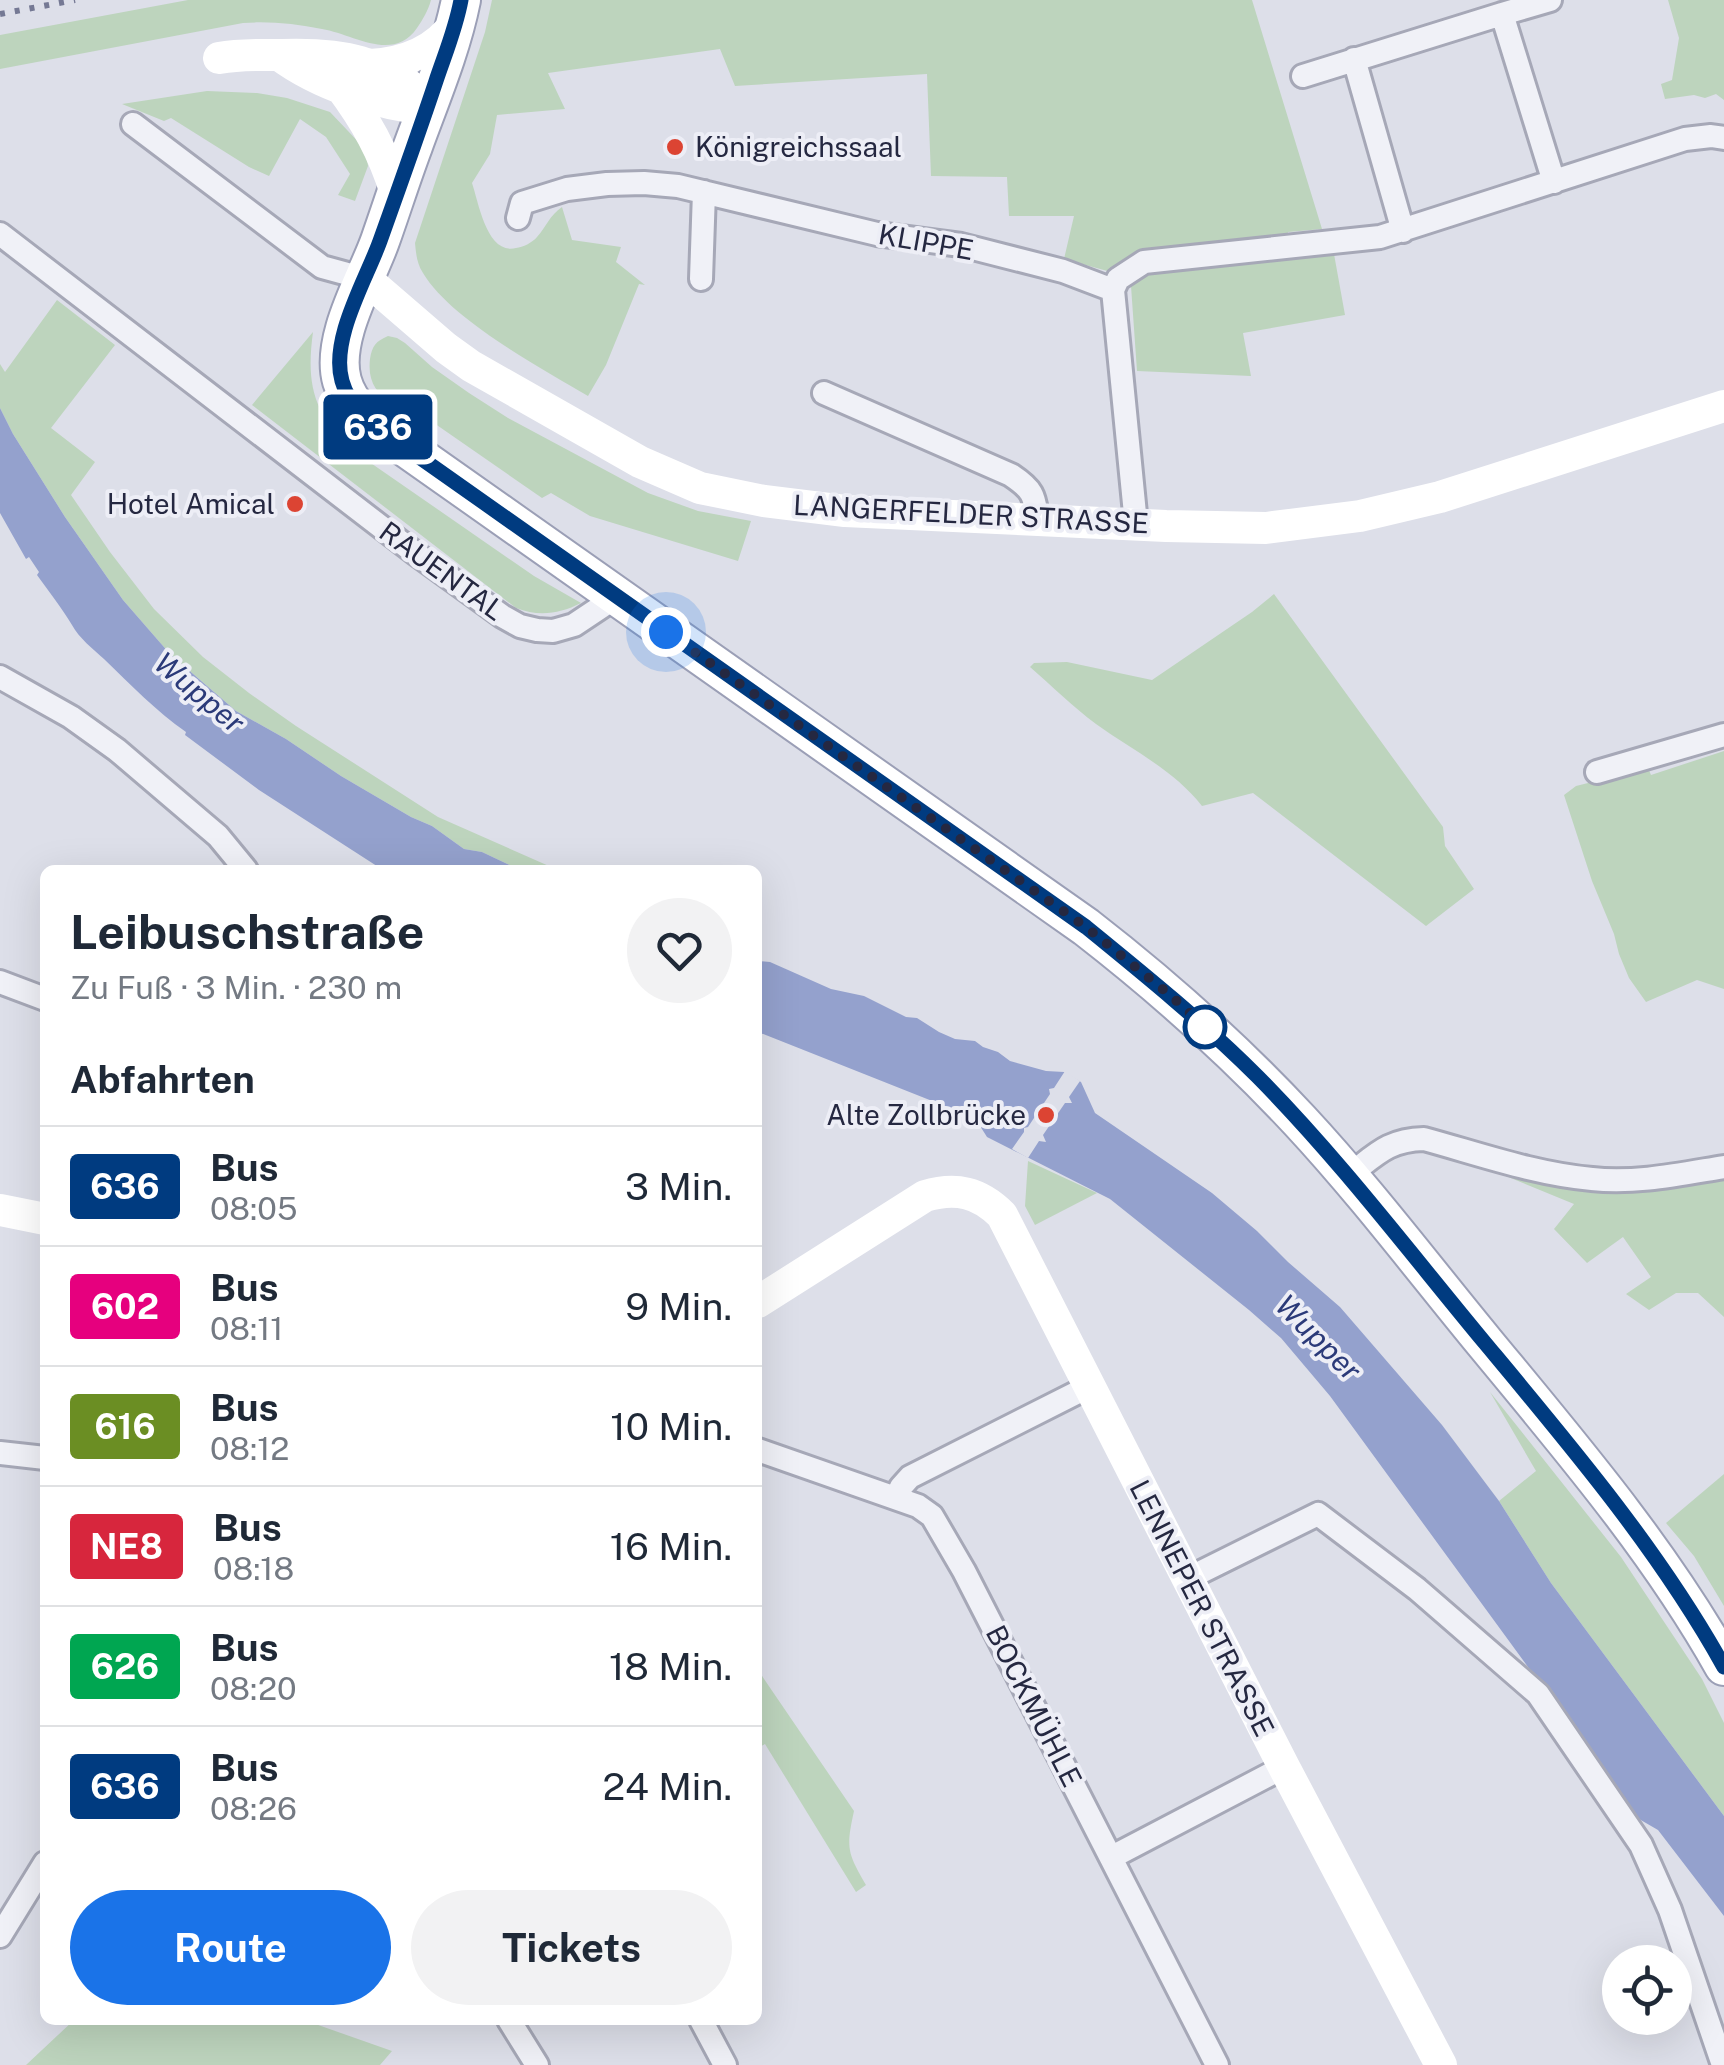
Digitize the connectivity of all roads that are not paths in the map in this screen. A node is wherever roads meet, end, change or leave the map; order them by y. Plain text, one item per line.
1 (1550, 0) edge
2 (459, 11) edge
3 (1502, 14) junction
4 (279, 55) junction
5 (219, 58) dead end
6 (1354, 59) junction
7 (370, 65) junction
8 (1303, 76) dead end
9 (340, 86) junction
10 (429, 104) junction
11 (133, 124) dead end
12 (1724, 138) edge
13 (1554, 182) junction
14 (704, 192) junction
15 (396, 193) junction
16 (518, 218) dead end
17 (1403, 230) junction
18 (0, 234) edge
19 (366, 279) junction
20 (701, 280) dead end
21 (1113, 290) junction
22 (824, 393) dead end
23 (1724, 406) edge
24 (1037, 520) junction
25 (1136, 524) junction
26 (616, 598) junction
27 (0, 677) edge
28 (1724, 735) edge
29 (1596, 772) dead end
30 (242, 865) edge
31 (0, 982) edge
32 (40, 997) edge
33 (1724, 1167) edge
34 (1348, 1176) junction
35 (0, 1210) edge
36 (40, 1218) edge
37 (762, 1299) edge
38 (1088, 1387) junction
39 (762, 1451) edge
40 (0, 1453) edge
41 (40, 1457) edge
42 (897, 1498) junction
43 (1188, 1578) junction
44 (1724, 1666) edge
45 (1284, 1766) junction
46 (1112, 1857) junction
47 (40, 1871) edge
48 (0, 1936) edge
49 (512, 2025) edge
50 (704, 2025) edge
51 (537, 2065) edge
52 (724, 2065) edge
53 (1217, 2065) edge
54 (1441, 2065) edge
55 (1723, 2065) edge

1 - 3 street
2 - 7 main road
2 - 10 main road
3 - 6 street
3 - 13 street
4 - 5 main road
4 - 7 main road
4 - 9 main road
6 - 8 street
6 - 17 street
7 - 10 main road
9 - 10 main road
9 - 15 main road
10 - 15 main road
11 - 19 street, LANGERFELDER STRASSE
12 - 13 street
13 - 17 street
14 - 16 street, KLIPPE
14 - 20 street
14 - 21 street, KLIPPE
15 - 19 main road
17 - 21 street
18 - 26 street, RAUENTAL
19 - 24 main road, LANGERFELDER STRASSE
19 - 26 main road
21 - 25 street
22 - 24 street
23 - 25 main road, LANGERFELDER STRASSE
24 - 25 main road, LANGERFELDER STRASSE
26 - 34 main road
27 - 30 street
28 - 29 street
31 - 32 street
33 - 34 street
34 - 44 main road
35 - 36 main road
37 - 38 main road, LENNEPER STRASSE
38 - 42 street
38 - 43 main road, LENNEPER STRASSE
39 - 42 street, BOCKMÜHLE
40 - 41 street
42 - 46 street, BOCKMÜHLE
43 - 45 main road, LENNEPER STRASSE
43 - 55 street
45 - 46 street
45 - 54 main road, LENNEPER STRASSE
46 - 53 street, BOCKMÜHLE
47 - 48 street
49 - 51 street
50 - 52 street

